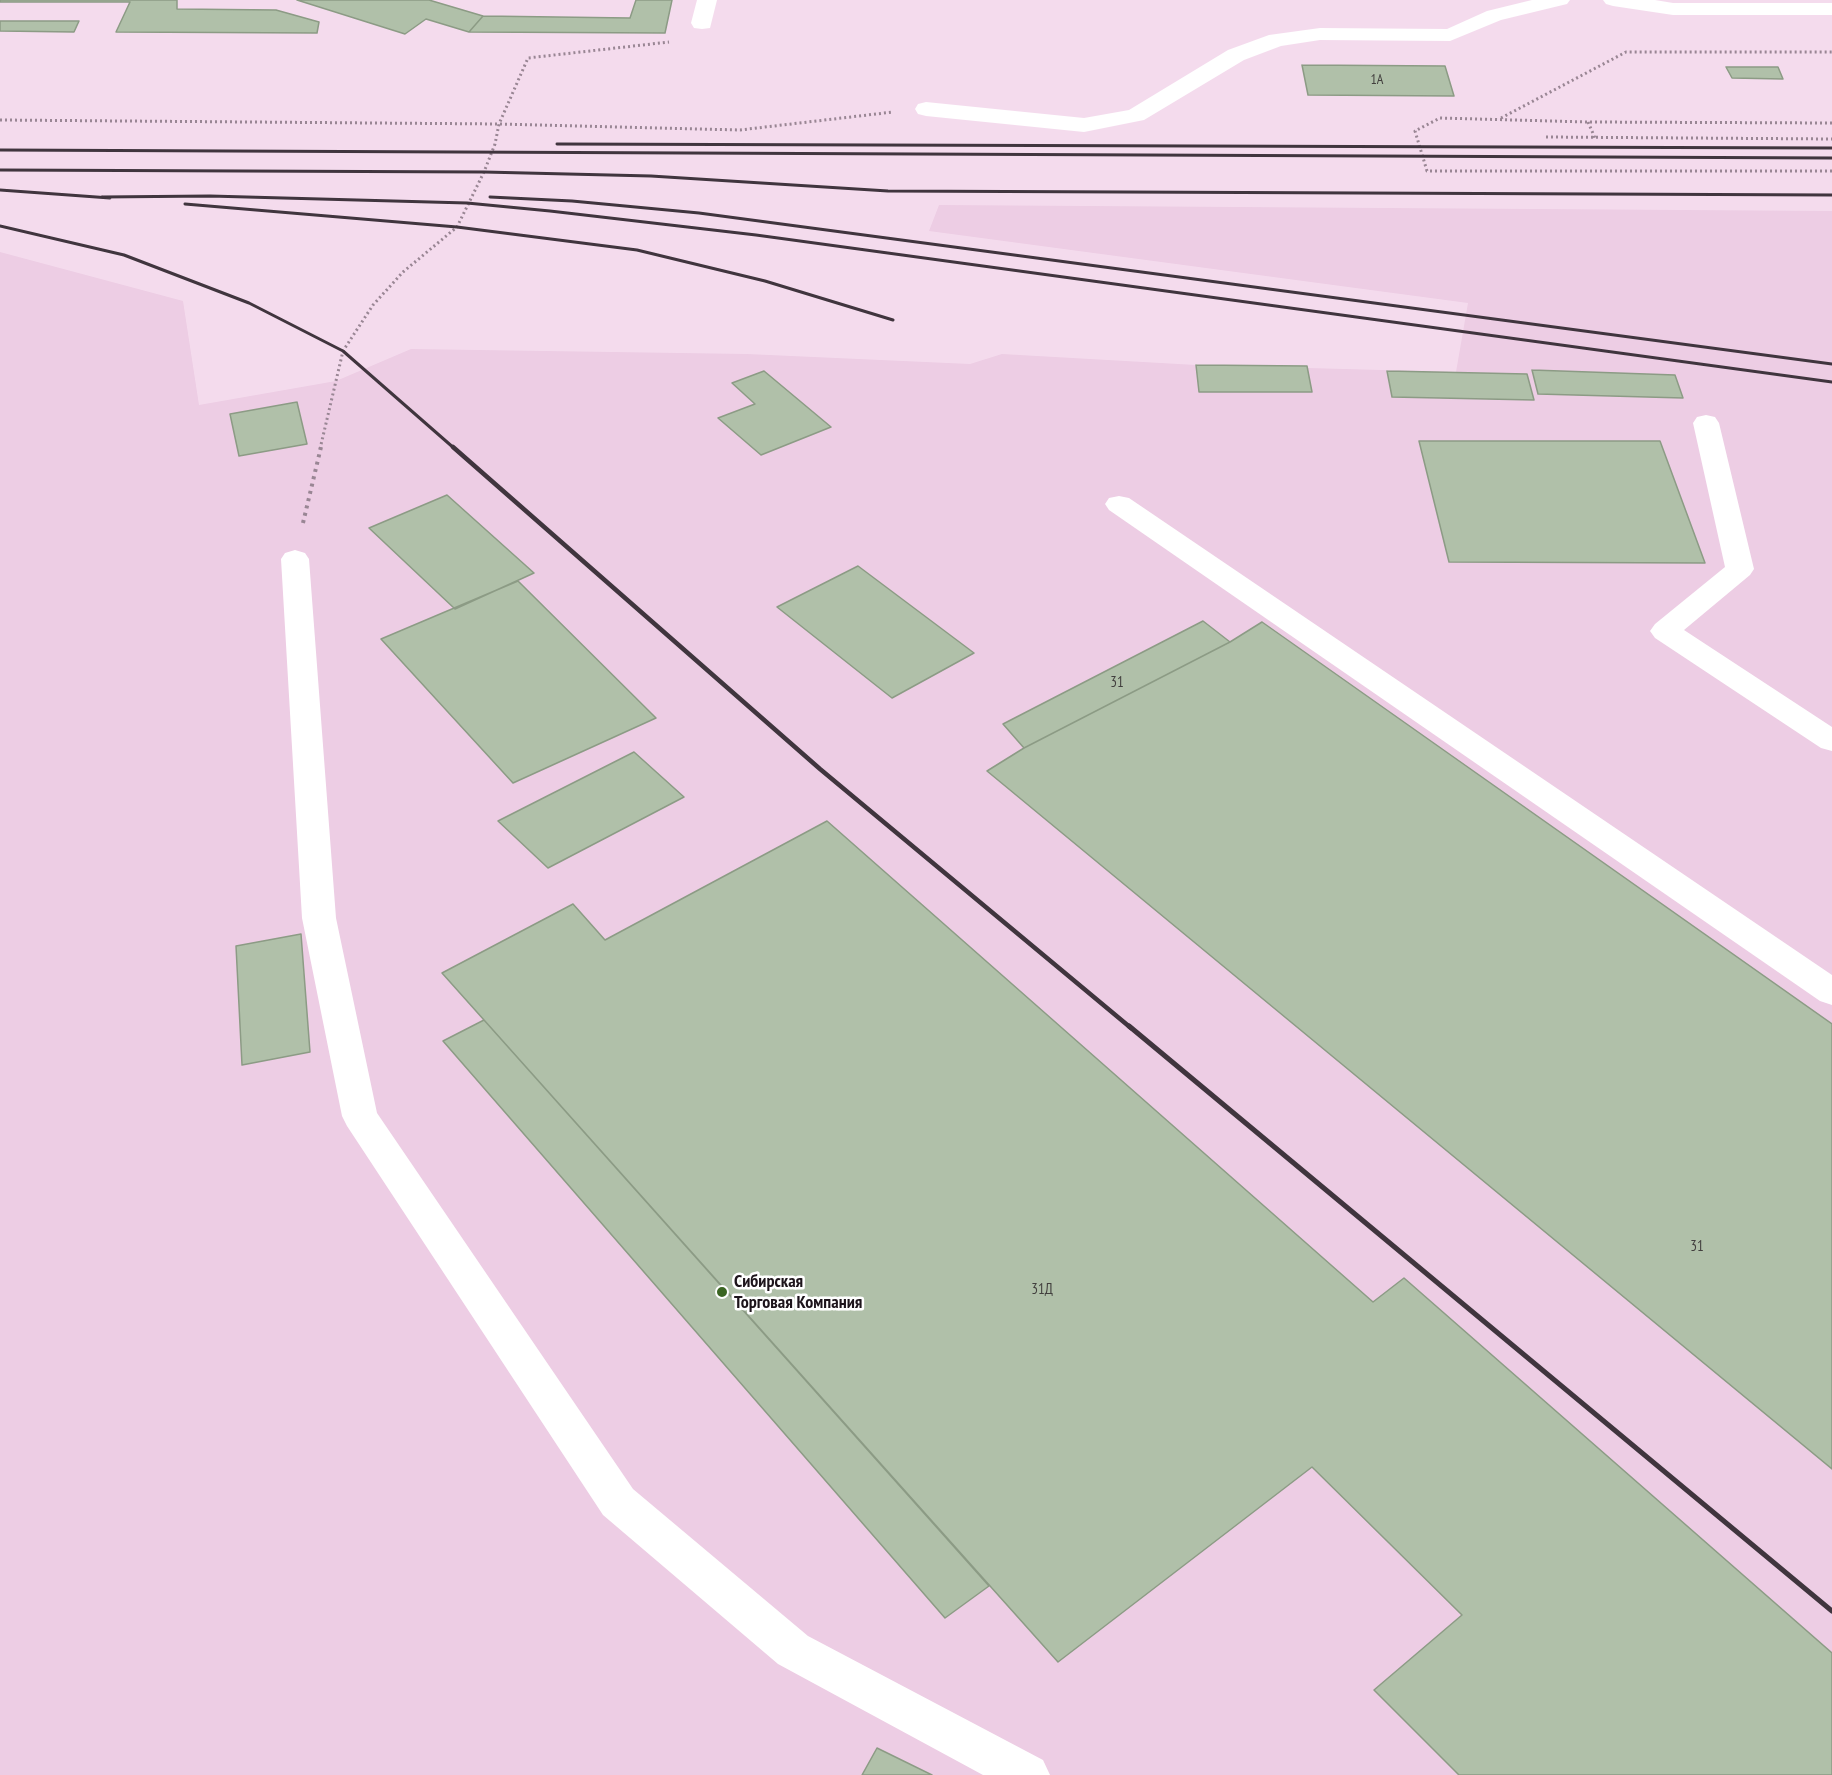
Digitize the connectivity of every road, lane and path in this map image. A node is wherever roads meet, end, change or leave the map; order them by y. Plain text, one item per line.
1 (707, 0) edge
2 (1560, 0) edge
3 (1613, 0) edge
4 (1832, 9) edge
5 (702, 23) joint
6 (1832, 52) edge
7 (926, 109) joint
8 (1498, 119) junction
9 (0, 120) edge
10 (1588, 122) junction
11 (1832, 123) edge
12 (499, 124) junction
13 (1546, 137) dead end
14 (1595, 138) junction
15 (1832, 139) edge
16 (1832, 171) edge
17 (1706, 423) dead end
18 (1119, 504) dead end
19 (295, 559) joint
20 (1832, 741) edge
21 (1832, 992) edge
22 (1027, 1775) edge

1 - 5 lane
2 - 7 lane
3 - 4 lane
5 - 12 path
6 - 8 path
7 - 12 path
8 - 10 path
8 - 16 path
9 - 12 path
10 - 11 path
10 - 14 path
12 - 19 path
13 - 14 path
14 - 15 path
17 - 20 lane
18 - 21 lane
19 - 22 lane

